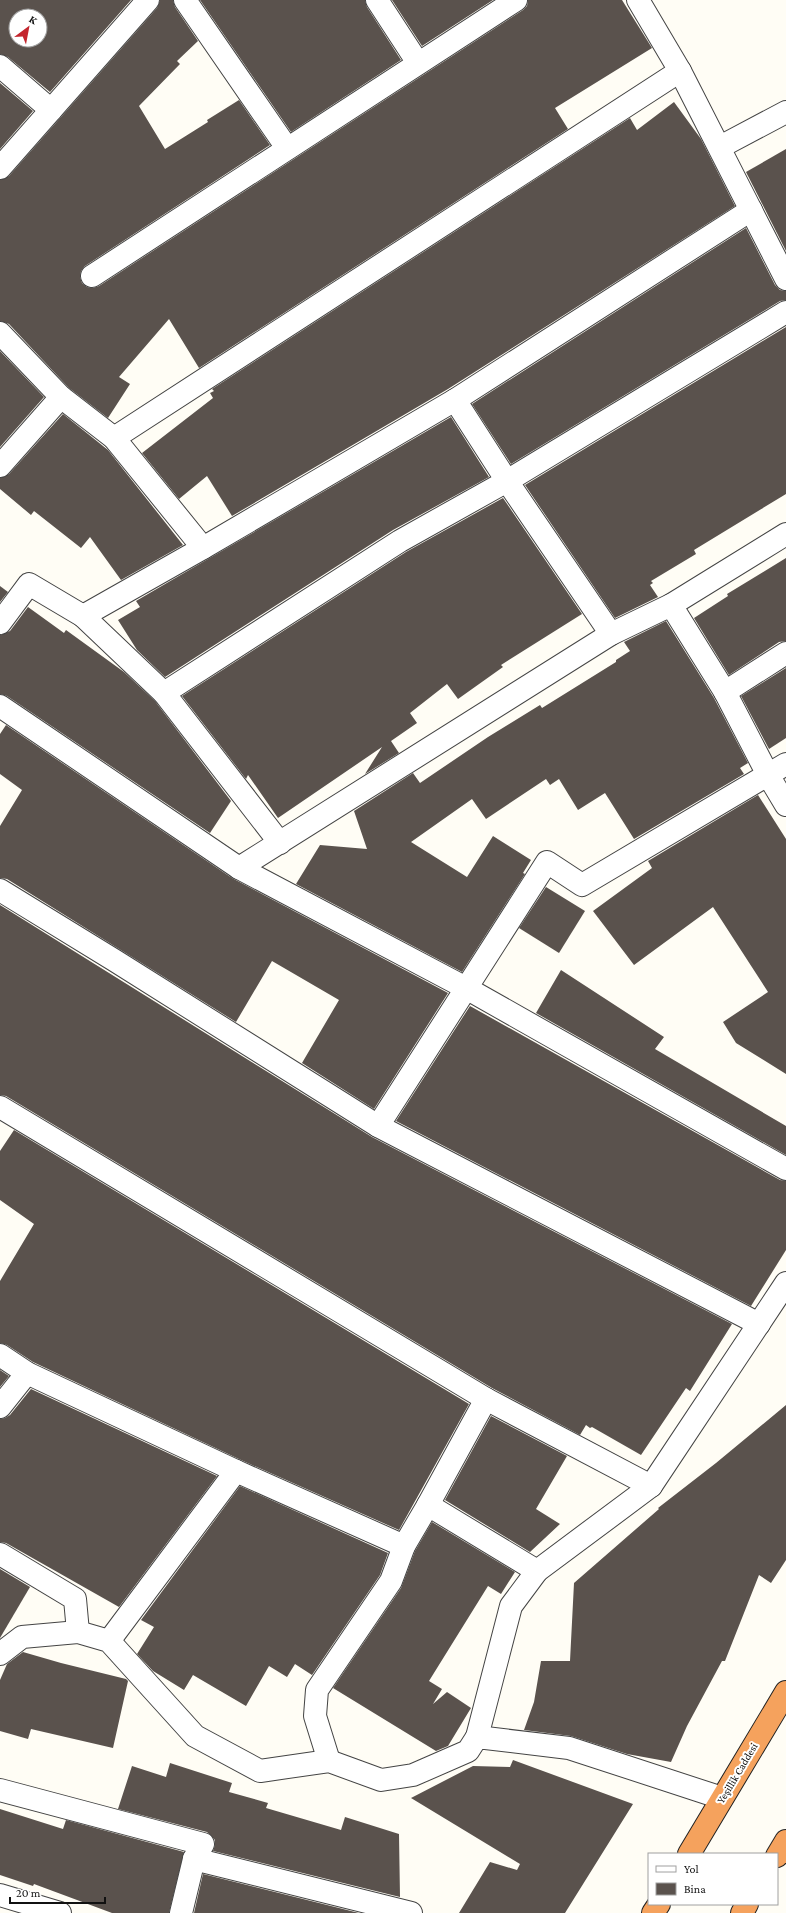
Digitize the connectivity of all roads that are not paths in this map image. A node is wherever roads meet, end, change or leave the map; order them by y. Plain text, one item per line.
1 (148, 0) edge
2 (185, 0) edge
3 (377, 0) edge
4 (516, 0) edge
5 (638, 0) edge
6 (418, 63) junction
7 (0, 66) edge
8 (680, 71) junction
9 (51, 110) junction
10 (786, 112) edge
11 (720, 147) junction
12 (287, 148) junction
13 (0, 168) edge
14 (751, 210) junction
15 (92, 276) dead end
16 (786, 279) edge
17 (786, 312) edge
18 (0, 333) edge
19 (61, 397) junction
20 (455, 400) junction
21 (114, 438) junction
22 (0, 466) edge
23 (507, 481) junction
24 (786, 534) edge
25 (203, 548) junction
26 (671, 605) junction
27 (83, 616) junction
28 (0, 623) edge
29 (611, 634) junction
30 (786, 653) edge
31 (724, 692) junction
32 (164, 693) junction
33 (0, 706) edge
34 (786, 764) edge
35 (768, 775) junction
36 (786, 805) edge
37 (280, 843) junction
38 (239, 868) junction
39 (0, 890) edge
40 (466, 988) junction
41 (0, 1107) edge
42 (378, 1126) junction
43 (786, 1169) edge
44 (786, 1283) edge
45 (759, 1324) junction
46 (0, 1355) edge
47 (27, 1373) junction
48 (486, 1399) junction
49 (0, 1407) edge
50 (236, 1471) junction
51 (651, 1486) junction
52 (428, 1505) junction
53 (404, 1546) junction
54 (0, 1554) edge
55 (537, 1571) junction
56 (78, 1632) junction
57 (109, 1641) junction
58 (0, 1654) edge
59 (786, 1692) edge
60 (477, 1737) junction
61 (329, 1761) junction
62 (0, 1790) edge
63 (722, 1798) junction
64 (786, 1841) edge
65 (690, 1853) edge
66 (778, 1854) edge
67 (194, 1859) junction
68 (0, 1895) edge
69 (60, 1913) edge
70 (181, 1913) edge
71 (411, 1913) edge

1 - 9 street
2 - 12 street
3 - 6 street
4 - 6 street
5 - 8 street
6 - 12 street
7 - 9 street
8 - 11 street
8 - 21 street
9 - 13 street
10 - 11 street
11 - 14 street
12 - 15 street
14 - 16 street
14 - 20 street
17 - 23 street
18 - 19 street
19 - 21 street
19 - 22 street
20 - 23 street
20 - 25 street
21 - 25 street
23 - 29 street
23 - 32 street
24 - 26 street
25 - 27 street
26 - 29 street
26 - 31 street
27 - 28 street
27 - 32 street
29 - 37 street
30 - 31 street
31 - 35 street
32 - 37 street
33 - 38 street
34 - 35 street
35 - 36 street
35 - 40 street
37 - 38 street
38 - 40 street
39 - 42 street
40 - 42 street
40 - 43 street
41 - 48 street
42 - 45 street
44 - 45 street
45 - 51 street
46 - 47 street
47 - 49 street
47 - 50 street
48 - 51 street
48 - 52 street
50 - 53 street
50 - 57 street
51 - 55 street
52 - 53 street
52 - 55 street
53 - 61 street
54 - 56 street
55 - 60 street
56 - 57 street
56 - 58 street
57 - 61 street
59 - 63 highway, Yeşillik Caddesi
60 - 61 street
60 - 63 street
62 - 67 street
63 - 65 highway, Yeşillik Caddesi
64 - 66 highway
67 - 70 street
67 - 71 street
68 - 69 street

